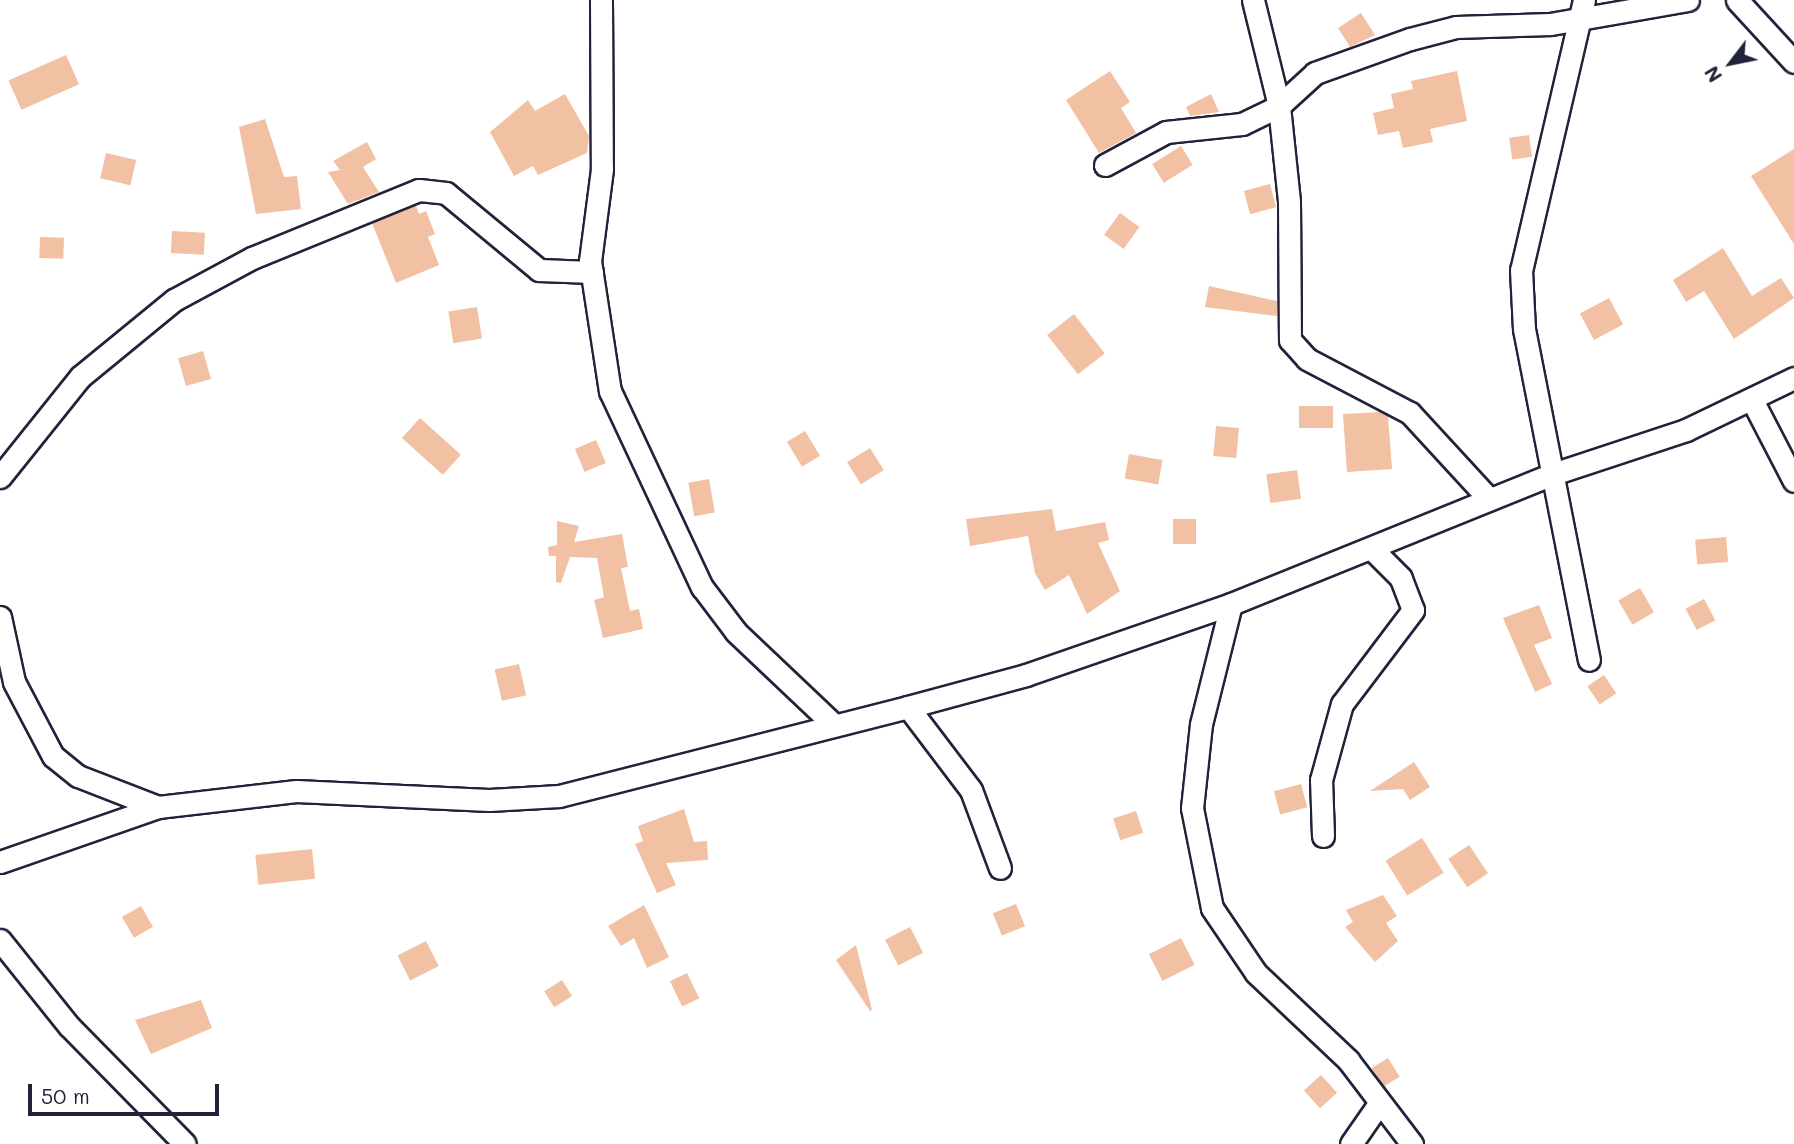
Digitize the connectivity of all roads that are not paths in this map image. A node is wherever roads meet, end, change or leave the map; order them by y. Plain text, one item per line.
1 (601, 0) edge
2 (1253, 0) edge
3 (1688, 0) edge
4 (1737, 0) edge
5 (1584, 10) edge
6 (1794, 62) edge
7 (1279, 106) junction
8 (1105, 165) dead end
9 (592, 272) junction
10 (1794, 378) edge
11 (1752, 400) junction
12 (1553, 474) junction
13 (0, 477) edge
14 (1794, 481) edge
15 (1489, 499) junction
16 (1372, 549) junction
17 (1231, 604) junction
18 (0, 617) edge
19 (1589, 660) dead end
20 (908, 707) junction
21 (833, 724) junction
22 (158, 807) junction
23 (1323, 836) dead end
24 (0, 862) edge
25 (1000, 868) dead end
26 (0, 940) edge
27 (1378, 1105) junction
28 (185, 1144) edge
29 (1351, 1144) edge
30 (1412, 1144) edge

1 - 9 street
2 - 7 street
3 - 5 street
4 - 6 street
5 - 7 street
5 - 12 street
7 - 8 street
7 - 15 street
9 - 13 street
9 - 21 street
10 - 11 street
11 - 12 street
11 - 14 street
12 - 15 street
12 - 19 street
15 - 16 street
16 - 17 street
16 - 23 street
17 - 20 street
17 - 27 street
18 - 22 street
20 - 21 street
20 - 25 street
21 - 22 street
22 - 24 street
26 - 28 street
27 - 29 street
27 - 30 street

